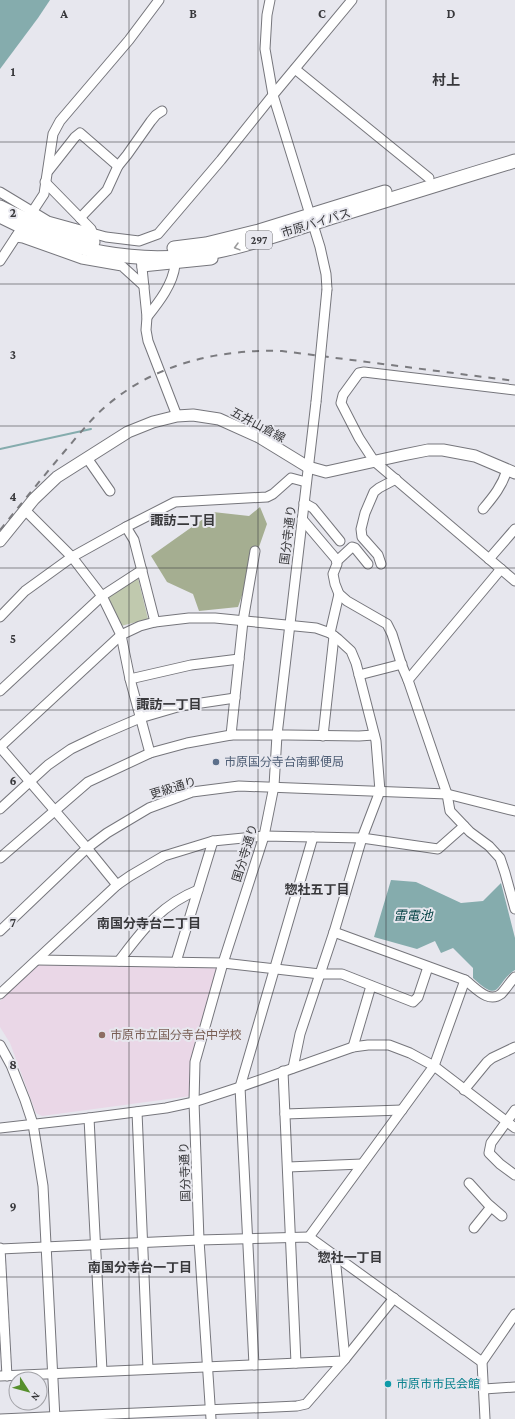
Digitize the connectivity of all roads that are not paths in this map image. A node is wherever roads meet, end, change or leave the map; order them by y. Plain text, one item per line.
1 (159, 0) edge
2 (270, 0) edge
3 (352, 0) edge
4 (295, 69) junction
5 (273, 95) junction
6 (162, 111) dead end
7 (515, 152) edge
8 (515, 161) edge
9 (118, 166) junction
10 (46, 178) junction
11 (429, 178) junction
12 (0, 192) edge
13 (0, 207) edge
14 (0, 216) edge
15 (80, 218) junction
16 (312, 219) junction
17 (24, 224) junction
18 (93, 234) junction
19 (213, 252) junction
20 (0, 261) edge
21 (142, 262) junction
22 (175, 265) junction
23 (144, 286) junction
24 (147, 317) junction
25 (515, 390) edge
26 (177, 416) junction
27 (86, 458) junction
28 (374, 461) junction
29 (308, 467) junction
30 (511, 471) edge
31 (396, 479) junction
32 (306, 482) junction
33 (110, 491) dead end
34 (304, 503) junction
35 (484, 509) dead end
36 (26, 510) junction
37 (302, 519) junction
38 (126, 527) junction
39 (515, 529) edge
40 (340, 541) dead end
41 (0, 542) edge
42 (255, 551) dead end
43 (72, 557) junction
44 (489, 559) junction
45 (337, 561) junction
46 (368, 564) dead end
47 (381, 564) dead end
48 (501, 569) junction
49 (142, 570) junction
50 (515, 581) edge
51 (339, 594) junction
52 (102, 596) junction
53 (0, 617) edge
54 (243, 621) junction
55 (155, 622) junction
56 (290, 625) junction
57 (121, 635) junction
58 (332, 635) junction
59 (239, 659) junction
60 (402, 664) junction
61 (359, 675) junction
62 (130, 679) junction
63 (408, 680) junction
64 (0, 691) edge
65 (235, 698) junction
66 (140, 718) junction
67 (231, 735) junction
68 (277, 735) junction
69 (374, 735) junction
70 (323, 736) junction
71 (0, 747) edge
72 (150, 753) junction
73 (30, 781) junction
74 (274, 786) junction
75 (380, 791) junction
76 (447, 794) junction
77 (0, 809) edge
78 (55, 810) junction
79 (515, 811) edge
80 (464, 826) junction
81 (264, 836) junction
82 (313, 837) junction
83 (362, 838) junction
84 (213, 841) junction
85 (87, 848) junction
86 (0, 858) edge
87 (117, 885) junction
88 (198, 890) junction
89 (515, 909) edge
90 (0, 931) edge
91 (334, 932) junction
92 (37, 960) junction
93 (119, 962) junction
94 (176, 962) junction
95 (223, 963) junction
96 (428, 967) junction
97 (275, 969) junction
98 (320, 974) junction
99 (515, 977) edge
100 (465, 980) junction
101 (371, 986) junction
102 (0, 994) edge
103 (0, 1045) edge
104 (353, 1047) junction
105 (515, 1047) edge
106 (434, 1066) junction
107 (293, 1068) junction
108 (283, 1071) junction
109 (240, 1087) junction
110 (464, 1090) junction
111 (194, 1102) junction
112 (402, 1110) junction
113 (515, 1110) edge
114 (138, 1112) junction
115 (285, 1114) junction
116 (89, 1118) junction
117 (506, 1122) junction
118 (33, 1124) junction
119 (0, 1128) edge
120 (515, 1128) edge
121 (362, 1164) junction
122 (288, 1167) junction
123 (515, 1175) edge
124 (469, 1183) dead end
125 (491, 1207) junction
126 (502, 1216) dead end
127 (474, 1228) dead end
128 (309, 1237) junction
129 (248, 1238) junction
130 (291, 1238) junction
131 (199, 1240) junction
132 (143, 1242) junction
133 (96, 1244) junction
134 (46, 1247) junction
135 (0, 1249) edge
136 (335, 1256) junction
137 (1, 1295) edge
138 (394, 1298) junction
139 (515, 1314) edge
140 (2, 1339) edge
141 (344, 1360) junction
142 (482, 1362) junction
143 (296, 1363) junction
144 (254, 1365) junction
145 (207, 1367) junction
146 (148, 1368) junction
147 (102, 1371) junction
148 (52, 1375) junction
149 (3, 1376) edge
150 (515, 1387) edge
151 (484, 1389) junction
152 (211, 1415) edge
153 (54, 1418) edge
154 (0, 1419) edge
155 (486, 1419) edge

1 - 10 street
2 - 5 street, 国分寺通り
3 - 4 street
4 - 5 street
4 - 11 street
5 - 16 street, 国分寺通り
5 - 18 street
6 - 9 street
7 - 11 highway, 市原バイパス / 297
8 - 16 highway, 市原バイパス / 297
9 - 10 street
9 - 15 street
10 - 15 street
10 - 17 street
11 - 16 highway, 市原バイパス / 297
12 - 17 street
13 - 17 highway, 市原バイパス / 297
14 - 17 highway, 市原バイパス / 297
15 - 18 street
16 - 17 highway, 市原バイパス / 297
16 -> 19 highway, 市原バイパス / 297
16 - 29 street, 国分寺通り, bridge
17 - 18 street
17 - 20 street
17 - 21 highway, 市原バイパス / 297
17 - 23 street
19 - 21 highway, 市原バイパス / 297
19 - 22 street
21 - 22 street
21 - 23 street
22 - 24 street
23 - 24 street
24 - 26 street
25 - 28 street
26 - 27 main road, 五井山倉線
26 - 29 main road, 五井山倉線
27 - 33 street
27 - 36 main road, 五井山倉線
28 - 29 main road, 五井山倉線
28 - 30 main road, 五井山倉線
28 - 31 street
29 - 32 street, 国分寺通り
30 - 35 street
31 - 44 street
31 - 47 street
32 - 34 street, 国分寺通り
32 - 38 street
34 - 37 street, 国分寺通り
34 - 40 street
36 - 41 main road, 五井山倉線
36 - 43 street
37 - 45 street
37 - 56 street, 国分寺通り
38 - 43 street
38 - 49 street
39 - 44 street
42 - 54 street
43 - 52 street
43 - 53 street
44 - 48 street
45 - 46 street
45 - 51 street
48 - 50 street
48 - 63 street
49 - 52 street
49 - 55 street
51 - 58 street
51 - 60 street
52 - 57 street
52 - 64 street
54 - 55 street
54 - 56 street
54 - 59 street
55 - 57 street
56 - 58 street
56 - 68 street, 国分寺通り
57 - 62 street
57 - 71 street
58 - 61 street
58 - 70 street
59 - 62 street
59 - 65 street
60 - 61 street
60 - 63 street
61 - 69 street
62 - 66 street
63 - 76 street
65 - 66 street
65 - 67 street
66 - 72 street
66 - 73 street
67 - 68 street
67 - 72 street
68 - 70 street
68 - 74 street, 国分寺通り
69 - 70 street
69 - 75 street
71 - 73 street
72 - 78 street
73 - 77 street
73 - 78 street
74 - 75 street, 更級通り
74 - 81 street, 国分寺通り
74 - 85 street, 更級通り
75 - 76 street, 更級通り
75 - 83 street
76 - 79 street, 更級通り
76 - 80 street
78 - 85 street
78 - 86 street
80 - 83 street
80 - 89 street
81 - 82 street
81 - 84 street
81 - 95 street, 国分寺通り
82 - 83 street
82 - 97 street
83 - 91 street
84 - 87 street
84 - 88 street
85 - 87 street
85 - 90 street, 更級通り
87 - 92 street
88 - 93 street
88 - 94 street
91 - 96 street
91 - 98 street
92 - 93 street
92 - 102 street
93 - 94 street
94 - 95 street
95 - 97 street
95 - 111 street, 国分寺通り
96 - 100 street
96 - 101 street
97 - 98 street
97 - 109 street
98 - 101 street
98 - 107 street
99 - 100 street
100 - 106 street
101 - 104 street
103 - 118 street
104 - 106 street
104 - 107 street
105 - 110 street
106 - 110 street
106 - 112 street
107 - 108 street
108 - 109 street
108 - 115 street
109 - 111 street
109 - 129 street
110 - 117 street
111 - 114 street
111 - 131 street, 国分寺通り
112 - 115 street
112 - 121 street
113 - 117 street
114 - 116 street
114 - 132 street
115 - 122 street
116 - 118 street
116 - 133 street
117 - 120 street
117 - 123 street
118 - 119 street
118 - 134 street
121 - 122 street
121 - 128 street
122 - 130 street
124 - 125 street
125 - 126 street
125 - 127 street
128 - 130 street
128 - 136 street
129 - 130 street
129 - 131 street
129 - 144 street
130 - 143 street
131 - 132 street
131 - 145 street, 国分寺通り
132 - 133 street
132 - 146 street
133 - 134 street
133 - 147 street
134 - 135 street
134 - 148 street
135 - 137 street
136 - 138 street
136 - 141 street
137 - 140 street
138 - 141 street
138 - 142 street
139 - 142 street
140 - 149 street
141 - 143 street
141 - 152 street
142 - 151 street
143 - 144 street
144 - 145 street
145 - 146 street
145 - 152 street, 国分寺通り
146 - 147 street
147 - 148 street
148 - 149 street
148 - 153 street
150 - 151 street
151 - 155 street
152 - 153 street
153 - 154 street

